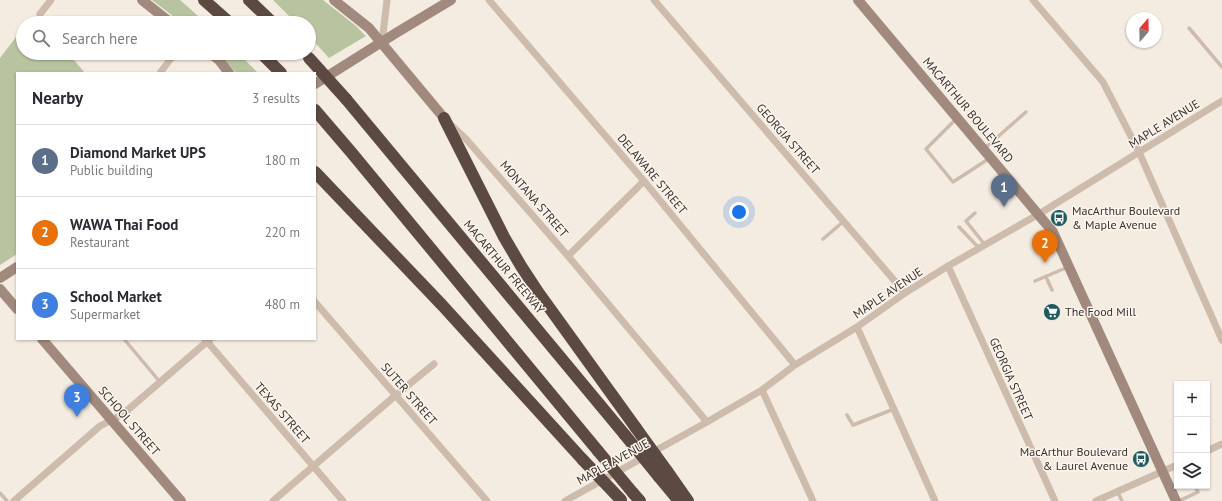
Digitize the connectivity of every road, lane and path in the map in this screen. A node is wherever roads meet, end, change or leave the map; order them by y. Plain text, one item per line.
1 (51, 0) edge
2 (142, 0) edge
3 (204, 0) edge
4 (249, 0) edge
5 (334, 0) edge
6 (387, 0) edge
7 (451, 0) edge
8 (489, 0) edge
9 (654, 0) edge
10 (858, 0) edge
11 (1033, 0) edge
12 (40, 14) dead end
13 (163, 16) edge
14 (222, 16) edge
15 (266, 16) edge
16 (1189, 28) dead end
17 (382, 42) junction
18 (170, 60) edge
19 (219, 60) edge
20 (268, 60) edge
21 (310, 60) edge
22 (1222, 67) edge
23 (161, 72) edge
24 (228, 72) edge
25 (279, 72) edge
26 (316, 83) edge
27 (1222, 101) edge
28 (1026, 112) dead end
29 (318, 113) edge
30 (444, 118) junction
31 (958, 118) junction
32 (1139, 152) junction
33 (988, 153) junction
34 (316, 173) edge
35 (644, 181) junction
36 (975, 213) dead end
37 (1039, 214) junction
38 (844, 221) junction
39 (959, 227) dead end
40 (823, 239) dead end
41 (982, 247) junction
42 (568, 256) junction
43 (948, 266) junction
44 (1069, 267) junction
45 (16, 268) edge
46 (1046, 277) junction
47 (0, 278) edge
48 (1035, 281) dead end
49 (0, 289) edge
50 (1052, 290) dead end
51 (905, 293) junction
52 (316, 303) edge
53 (16, 308) edge
54 (857, 327) junction
55 (43, 340) edge
56 (125, 340) edge
57 (207, 340) edge
58 (1222, 340) edge
59 (434, 364) dead end
60 (795, 366) junction
61 (160, 382) junction
62 (762, 390) junction
63 (396, 395) junction
64 (894, 409) junction
65 (847, 415) dead end
66 (111, 420) junction
67 (707, 422) junction
68 (1222, 444) edge
69 (1210, 450) edge
70 (313, 466) junction
71 (1174, 466) edge
72 (1162, 472) junction
73 (663, 474) junction
74 (1196, 489) edge
75 (1118, 491) junction
76 (0, 493) edge
77 (637, 497) edge
78 (574, 498) edge
79 (7, 501) edge
80 (14, 501) edge
81 (181, 501) edge
82 (273, 501) edge
83 (343, 501) edge
84 (487, 501) edge
85 (565, 501) edge
86 (622, 501) edge
87 (679, 501) edge
88 (688, 501) edge
89 (813, 501) edge
90 (935, 501) edge
91 (1055, 501) edge
92 (1096, 501) edge
93 (1122, 501) edge
94 (1177, 501) edge

1 - 12 street
2 - 13 street
3 - 14 highway
4 - 15 highway
5 - 17 street, MONTANA STREET
6 - 17 street
7 - 17 street
8 - 35 street, DELAWARE STREET
9 - 38 street, GEORGIA STREET
10 - 31 street, MACARTHUR BOULEVARD
11 - 32 street
16 - 22 lane
17 - 26 street
17 - 30 street, MONTANA STREET
18 - 23 street
19 - 24 street
20 - 25 highway
21 - 73 highway, MACARTHUR FREEWAY, bridge
27 - 32 street, MAPLE AVENUE
28 - 33 lane
29 - 77 highway, bridge
30 - 42 street, MONTANA STREET
30 - 73 highway, bridge
31 - 33 street, MACARTHUR BOULEVARD
31 - 33 lane
32 - 37 street, MAPLE AVENUE
32 - 58 street
33 - 37 street, MACARTHUR BOULEVARD
34 - 86 highway, bridge
35 - 42 street
35 - 60 street, DELAWARE STREET
36 - 41 lane
37 - 41 street, MAPLE AVENUE
37 - 44 street, MACARTHUR BOULEVARD
38 - 40 lane
38 - 51 street, GEORGIA STREET
39 - 41 lane
41 - 43 street, MAPLE AVENUE
42 - 67 street, MONTANA STREET
43 - 51 street, MAPLE AVENUE
43 - 91 street, GEORGIA STREET
44 - 46 lane
44 - 72 street, MACARTHUR BOULEVARD
45 - 47 street
46 - 48 lane
46 - 50 lane
49 - 53 street
51 - 54 street, MAPLE AVENUE
52 - 63 street, SUTER STREET
54 - 60 street, MAPLE AVENUE
54 - 64 street
55 - 66 street, SCHOOL STREET
56 - 61 lane
57 - 61 street
57 - 70 street, TEXAS STREET
59 - 63 street
60 - 62 street, MAPLE AVENUE
61 - 66 street
62 - 67 street, MAPLE AVENUE
62 - 89 street
63 - 70 street
63 - 84 street, SUTER STREET
64 - 65 lane
64 - 90 street
66 - 80 street
66 - 81 street, SCHOOL STREET
67 - 78 street, MAPLE AVENUE
68 - 69 street
70 - 82 street
70 - 83 street, TEXAS STREET
71 - 72 street
72 - 75 street
72 - 94 street, MACARTHUR BOULEVARD
73 - 87 highway, MACARTHUR FREEWAY
73 - 88 highway
74 - 94 lane
75 - 92 street
75 - 93 lane
76 - 79 lane
78 - 85 street, MAPLE AVENUE

